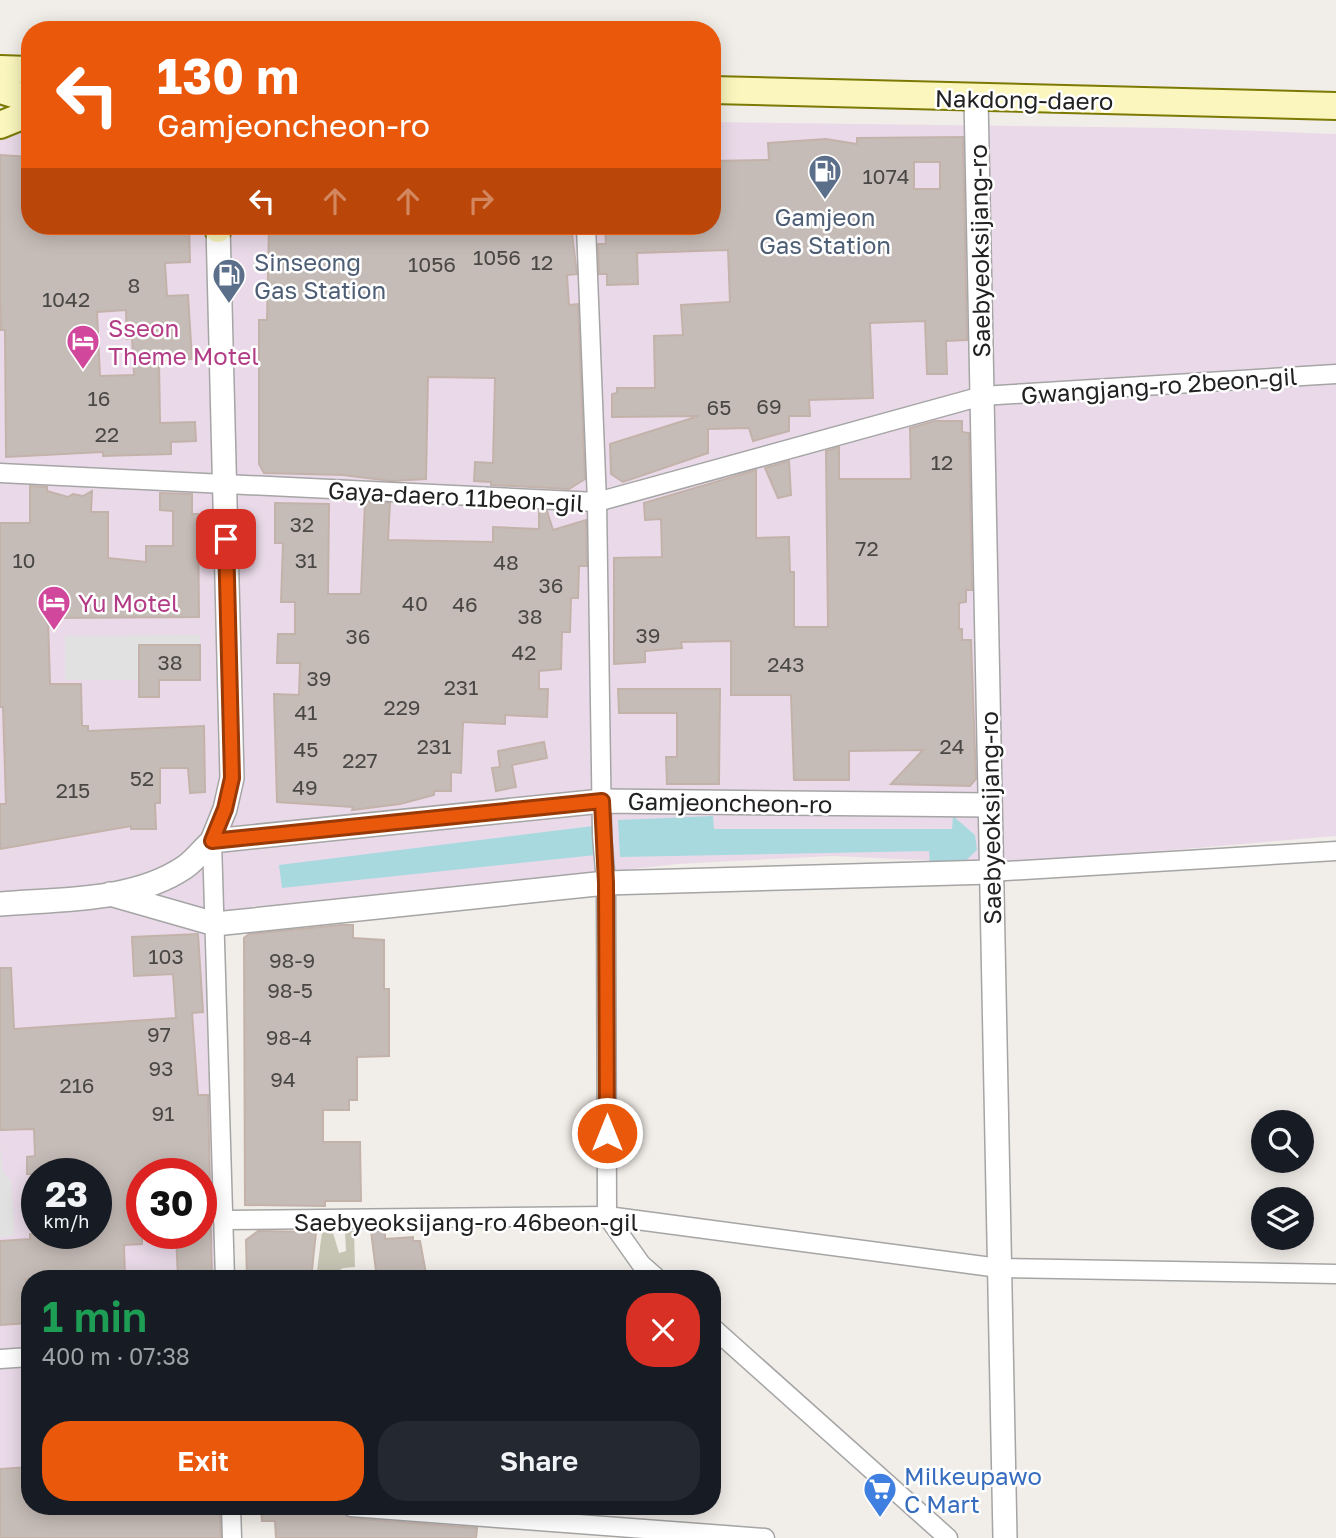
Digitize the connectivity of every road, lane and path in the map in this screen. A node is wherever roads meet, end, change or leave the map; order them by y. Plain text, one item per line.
1 (0, 69) edge
2 (21, 70) edge
3 (0, 90) edge
4 (721, 90) edge
5 (21, 96) edge
6 (976, 99) junction
7 (1336, 106) edge
8 (21, 117) edge
9 (0, 125) edge
10 (218, 235) edge
11 (586, 235) edge
12 (1336, 374) edge
13 (982, 396) junction
14 (0, 473) edge
15 (225, 485) junction
16 (597, 502) junction
17 (602, 801) junction
18 (990, 805) junction
19 (212, 841) junction
20 (1336, 851) edge
21 (990, 873) junction
22 (606, 883) junction
23 (110, 894) junction
24 (0, 904) edge
25 (215, 925) junction
26 (607, 1216) junction
27 (223, 1220) junction
28 (999, 1268) junction
29 (225, 1270) edge
30 (648, 1270) edge
31 (1336, 1274) edge
32 (721, 1335) edge
33 (21, 1358) edge
34 (0, 1359) edge
35 (231, 1515) edge
36 (437, 1515) edge
37 (619, 1532) edge
38 (232, 1538) edge
39 (765, 1538) edge
40 (948, 1538) edge
41 (1005, 1538) edge

1 - 2 main road
3 - 5 main road
4 - 6 main road, Nakdong-daero
6 - 7 main road, Nakdong-daero
6 - 13 street, Saebyeoksijang-ro
8 - 9 main road
10 - 15 street
11 - 16 street
12 - 13 street, Gwangjang-ro 2beon-gil
13 - 16 street, Gaya-daero 11beon-gil
13 - 18 street, Saebyeoksijang-ro
14 - 15 street, Gaya-daero 11beon-gil
15 - 16 street, Gaya-daero 11beon-gil
15 - 19 street
16 - 17 street
17 - 18 street, Gamjeoncheon-ro
17 - 19 street, Gamjeoncheon-ro
17 - 22 street
18 - 21 street, Saebyeoksijang-ro
19 - 23 street
19 - 25 street
20 - 21 street
21 - 22 street
21 - 28 street, Saebyeoksijang-ro
22 - 25 street
22 - 26 street
23 - 24 street
23 - 25 street
25 - 27 street
26 - 27 street, Saebyeoksijang-ro 46beon-gil
26 - 28 street, Saebyeoksijang-ro 46beon-gil
26 - 30 street
27 - 29 street
28 - 31 street, Saebyeoksijang-ro 46beon-gil
28 - 41 street, Saebyeoksijang-ro
32 - 40 street
33 - 34 street
35 - 38 street
36 - 37 street
37 - 39 street

